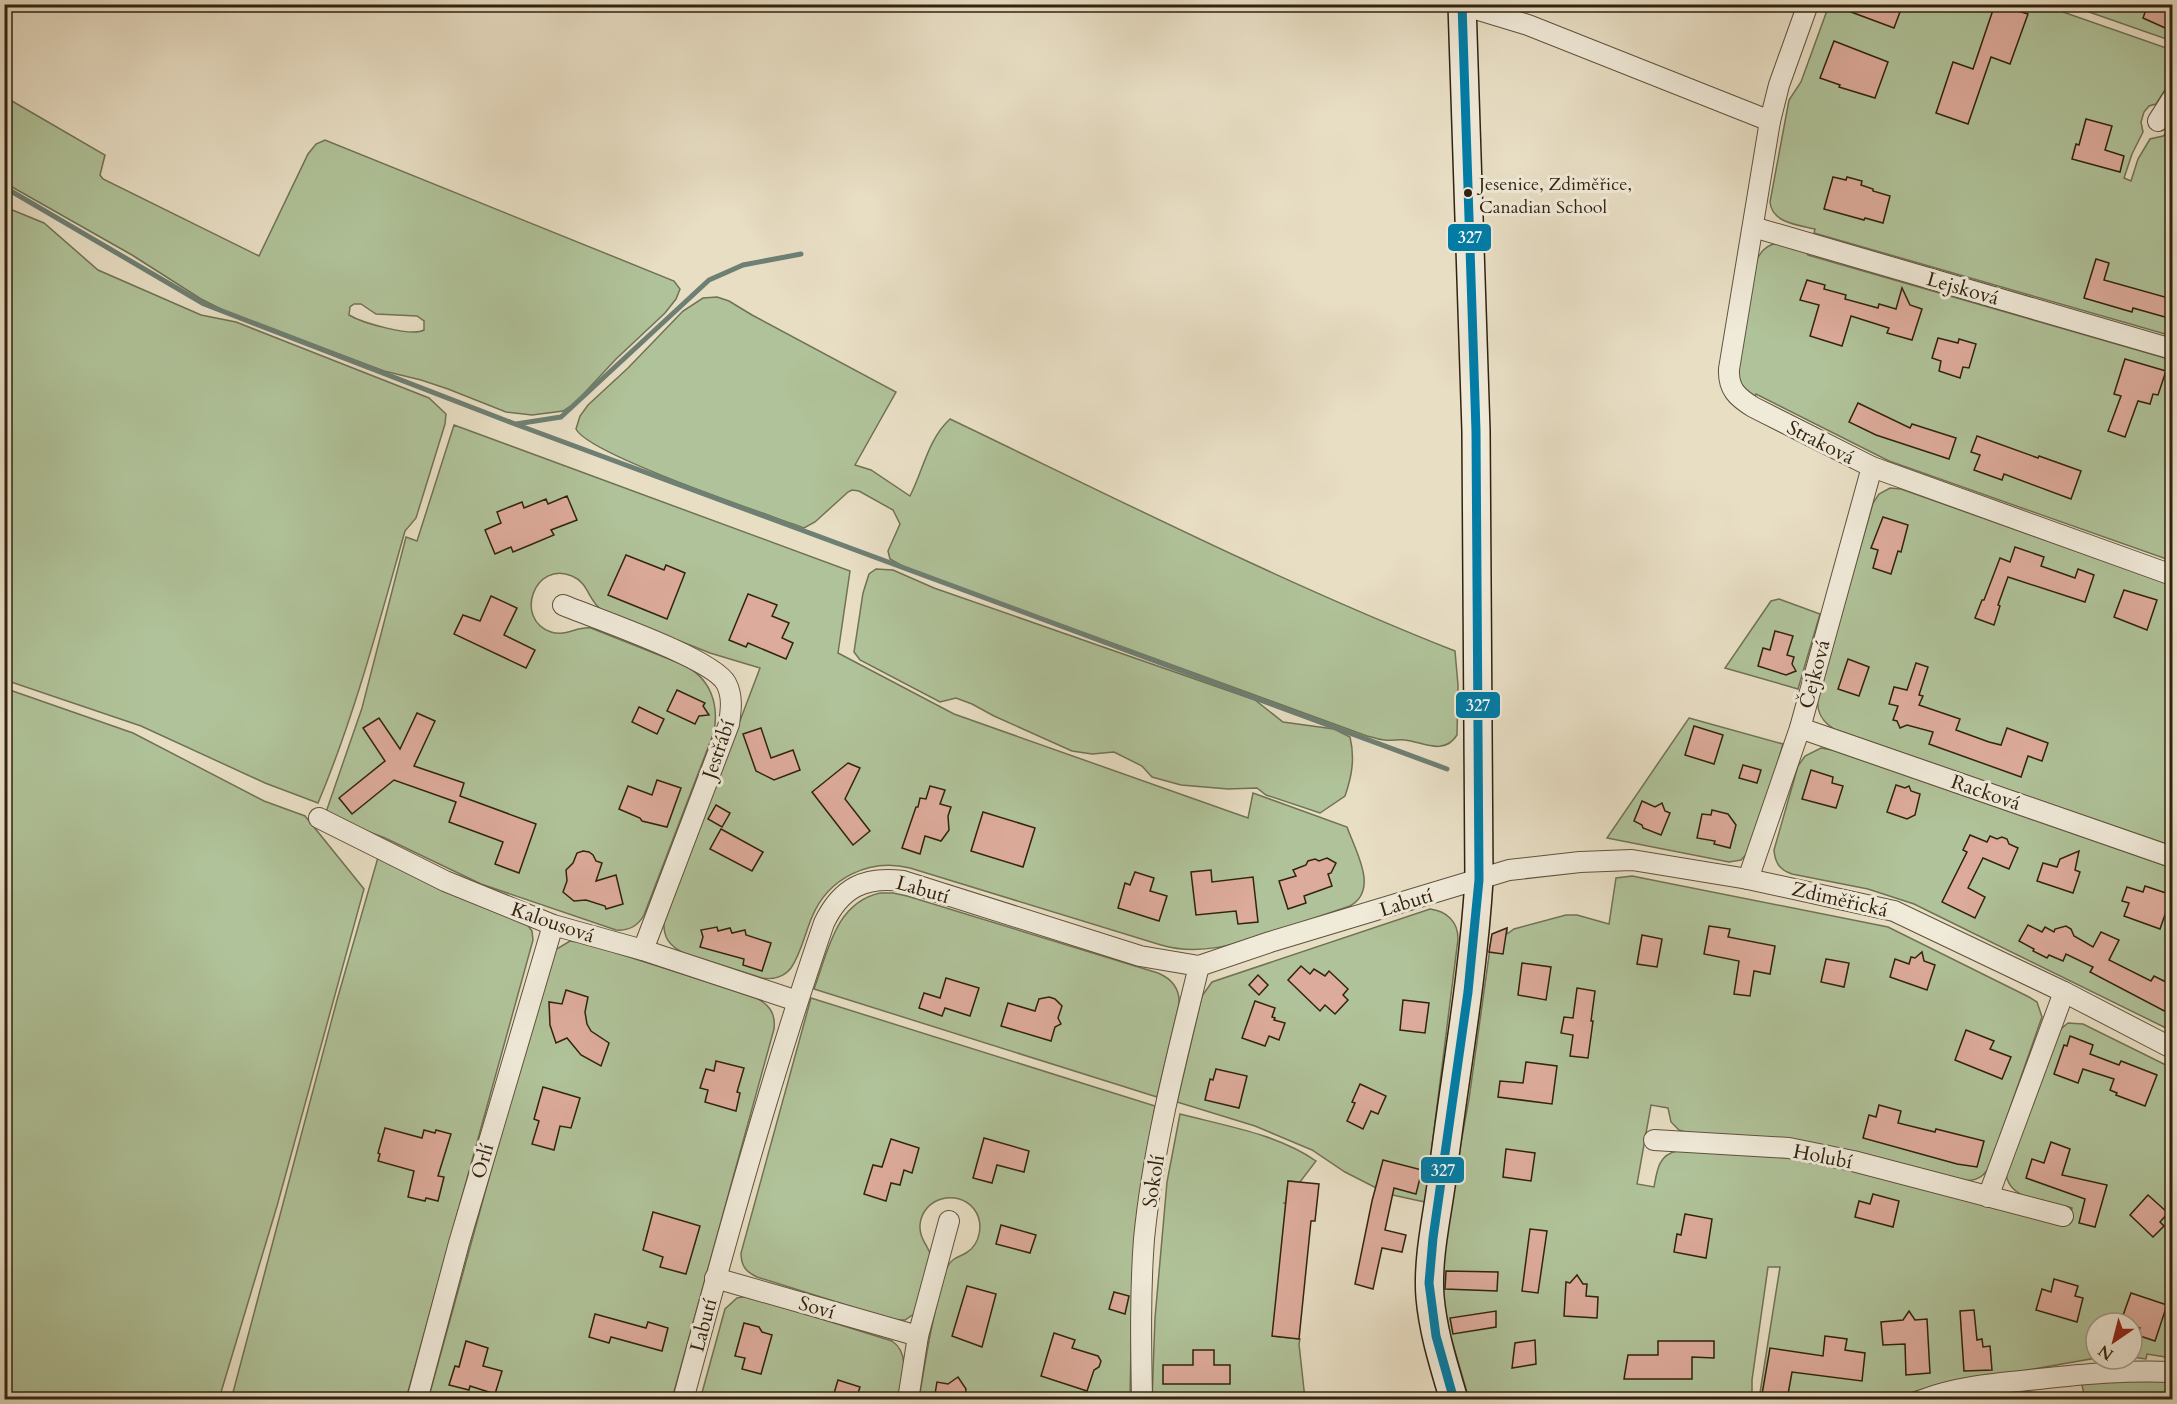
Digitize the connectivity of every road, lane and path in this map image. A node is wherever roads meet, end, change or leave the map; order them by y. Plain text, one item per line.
1 (1808, 4) edge
2 (1462, 5) edge
3 (2172, 99) edge
4 (1770, 121) junction
5 (2158, 121) dead end
6 (1753, 227) junction
7 (2172, 349) edge
8 (1872, 467) junction
9 (2172, 575) edge
10 (563, 605) dead end
11 (1800, 728) junction
12 (319, 818) dead end
13 (2172, 857) edge
14 (1748, 879) junction
15 (1479, 880) junction
16 (553, 925) junction
17 (643, 950) junction
18 (1199, 966) junction
19 (2064, 992) junction
20 (797, 1001) junction
21 (2172, 1048) edge
22 (1654, 1140) dead end
23 (1989, 1197) junction
24 (2063, 1216) dead end
25 (949, 1221) dead end
26 (715, 1278) junction
27 (918, 1336) junction
28 (2172, 1372) edge
29 (417, 1400) edge
30 (683, 1400) edge
31 (908, 1400) edge
32 (1142, 1400) edge
33 (1454, 1400) edge
34 (1922, 1400) edge

1 - 4 street, Straková
2 - 4 street
2 - 15 street
3 - 5 street
4 - 6 street, Straková
6 - 7 street, Lejsková
6 - 8 street, Straková
8 - 9 street, Straková
8 - 11 street, Čejková
10 - 17 street, Jestřábí
11 - 13 street, Racková
11 - 14 street, Čejková
12 - 16 street, Kalousová
14 - 15 street, Zdiměřická
14 - 19 street, Zdiměřická
15 - 18 street, Labutí
15 - 33 street
16 - 17 street, Kalousová
16 - 29 street, Orlí
17 - 20 street, Kalousová
18 - 20 street, Labutí
18 - 32 street, Sokolí
19 - 21 street, Zdiměřická
19 - 23 street
20 - 26 street, Labutí
22 - 23 street, Holubí
23 - 24 street, Holubí
25 - 27 street
26 - 27 street, Soví
26 - 30 street, Labutí
27 - 31 street
28 - 34 street

